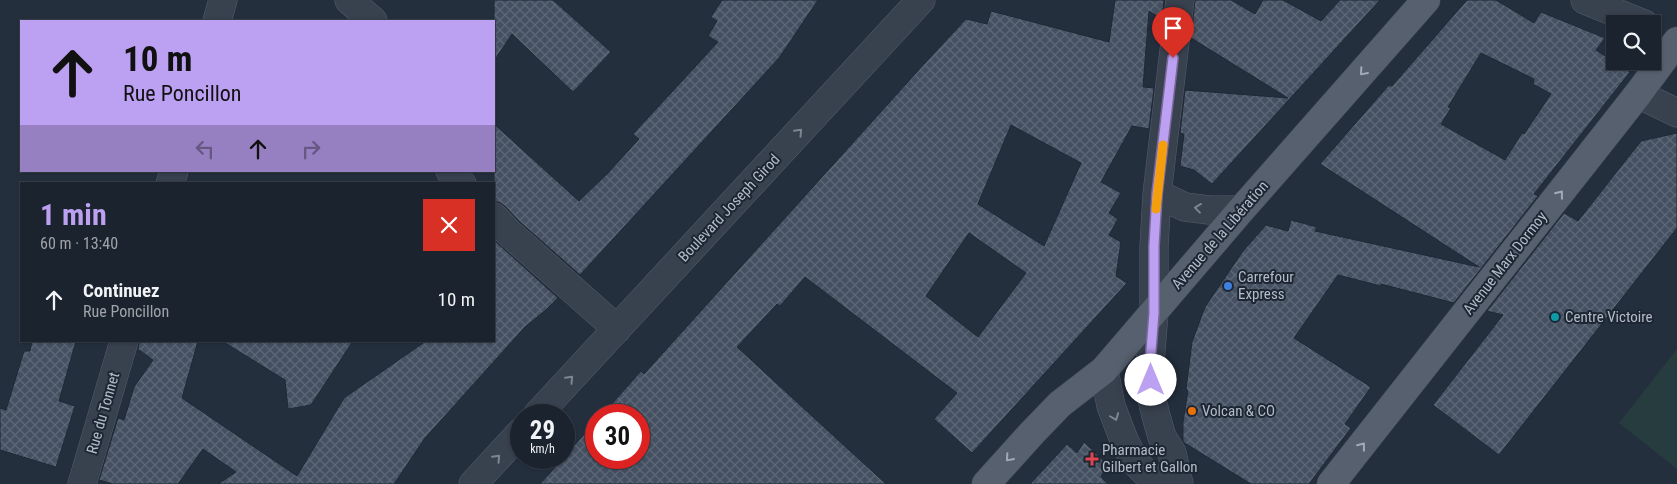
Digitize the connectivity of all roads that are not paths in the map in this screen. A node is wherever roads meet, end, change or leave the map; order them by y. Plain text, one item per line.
1 (223, 0) edge
2 (350, 0) edge
3 (921, 0) edge
4 (1180, 0) edge
5 (1426, 0) edge
6 (1585, 0) edge
7 (1622, 15) edge
8 (217, 20) edge
9 (371, 20) edge
10 (1661, 31) edge
11 (1677, 39) edge
12 (1638, 94) junction
13 (1677, 113) edge
14 (451, 172) edge
15 (460, 182) edge
16 (1157, 194) junction
17 (1241, 210) junction
18 (495, 218) edge
19 (1154, 313) junction
20 (617, 328) junction
21 (124, 342) edge
22 (1104, 370) junction
23 (547, 404) edge
24 (510, 444) edge
25 (1156, 482) edge
26 (82, 484) edge
27 (473, 484) edge
28 (986, 484) edge
29 (1178, 484) edge
30 (1331, 484) edge

1 - 8 street
2 - 9 street
20 -> 3 street, Boulevard Joseph Girod
4 - 16 street
5 -> 17 main road, Avenue de la Libération
6 - 7 street
10 - 11 street
11 - 12 main road, Avenue Marx Dormoy
12 - 13 street
30 -> 12 main road, Avenue Marx Dormoy
14 - 15 street
17 -> 16 street
16 - 19 street
17 - 19 main road, Avenue de la Libération
18 - 20 street
19 - 22 main road, Avenue de la Libération
19 - 29 street
23 -> 20 street, Boulevard Joseph Girod
21 - 26 street, Rue du Tonnet
22 -> 25 street
22 -> 28 main road, Avenue de la Libération
27 -> 24 street

